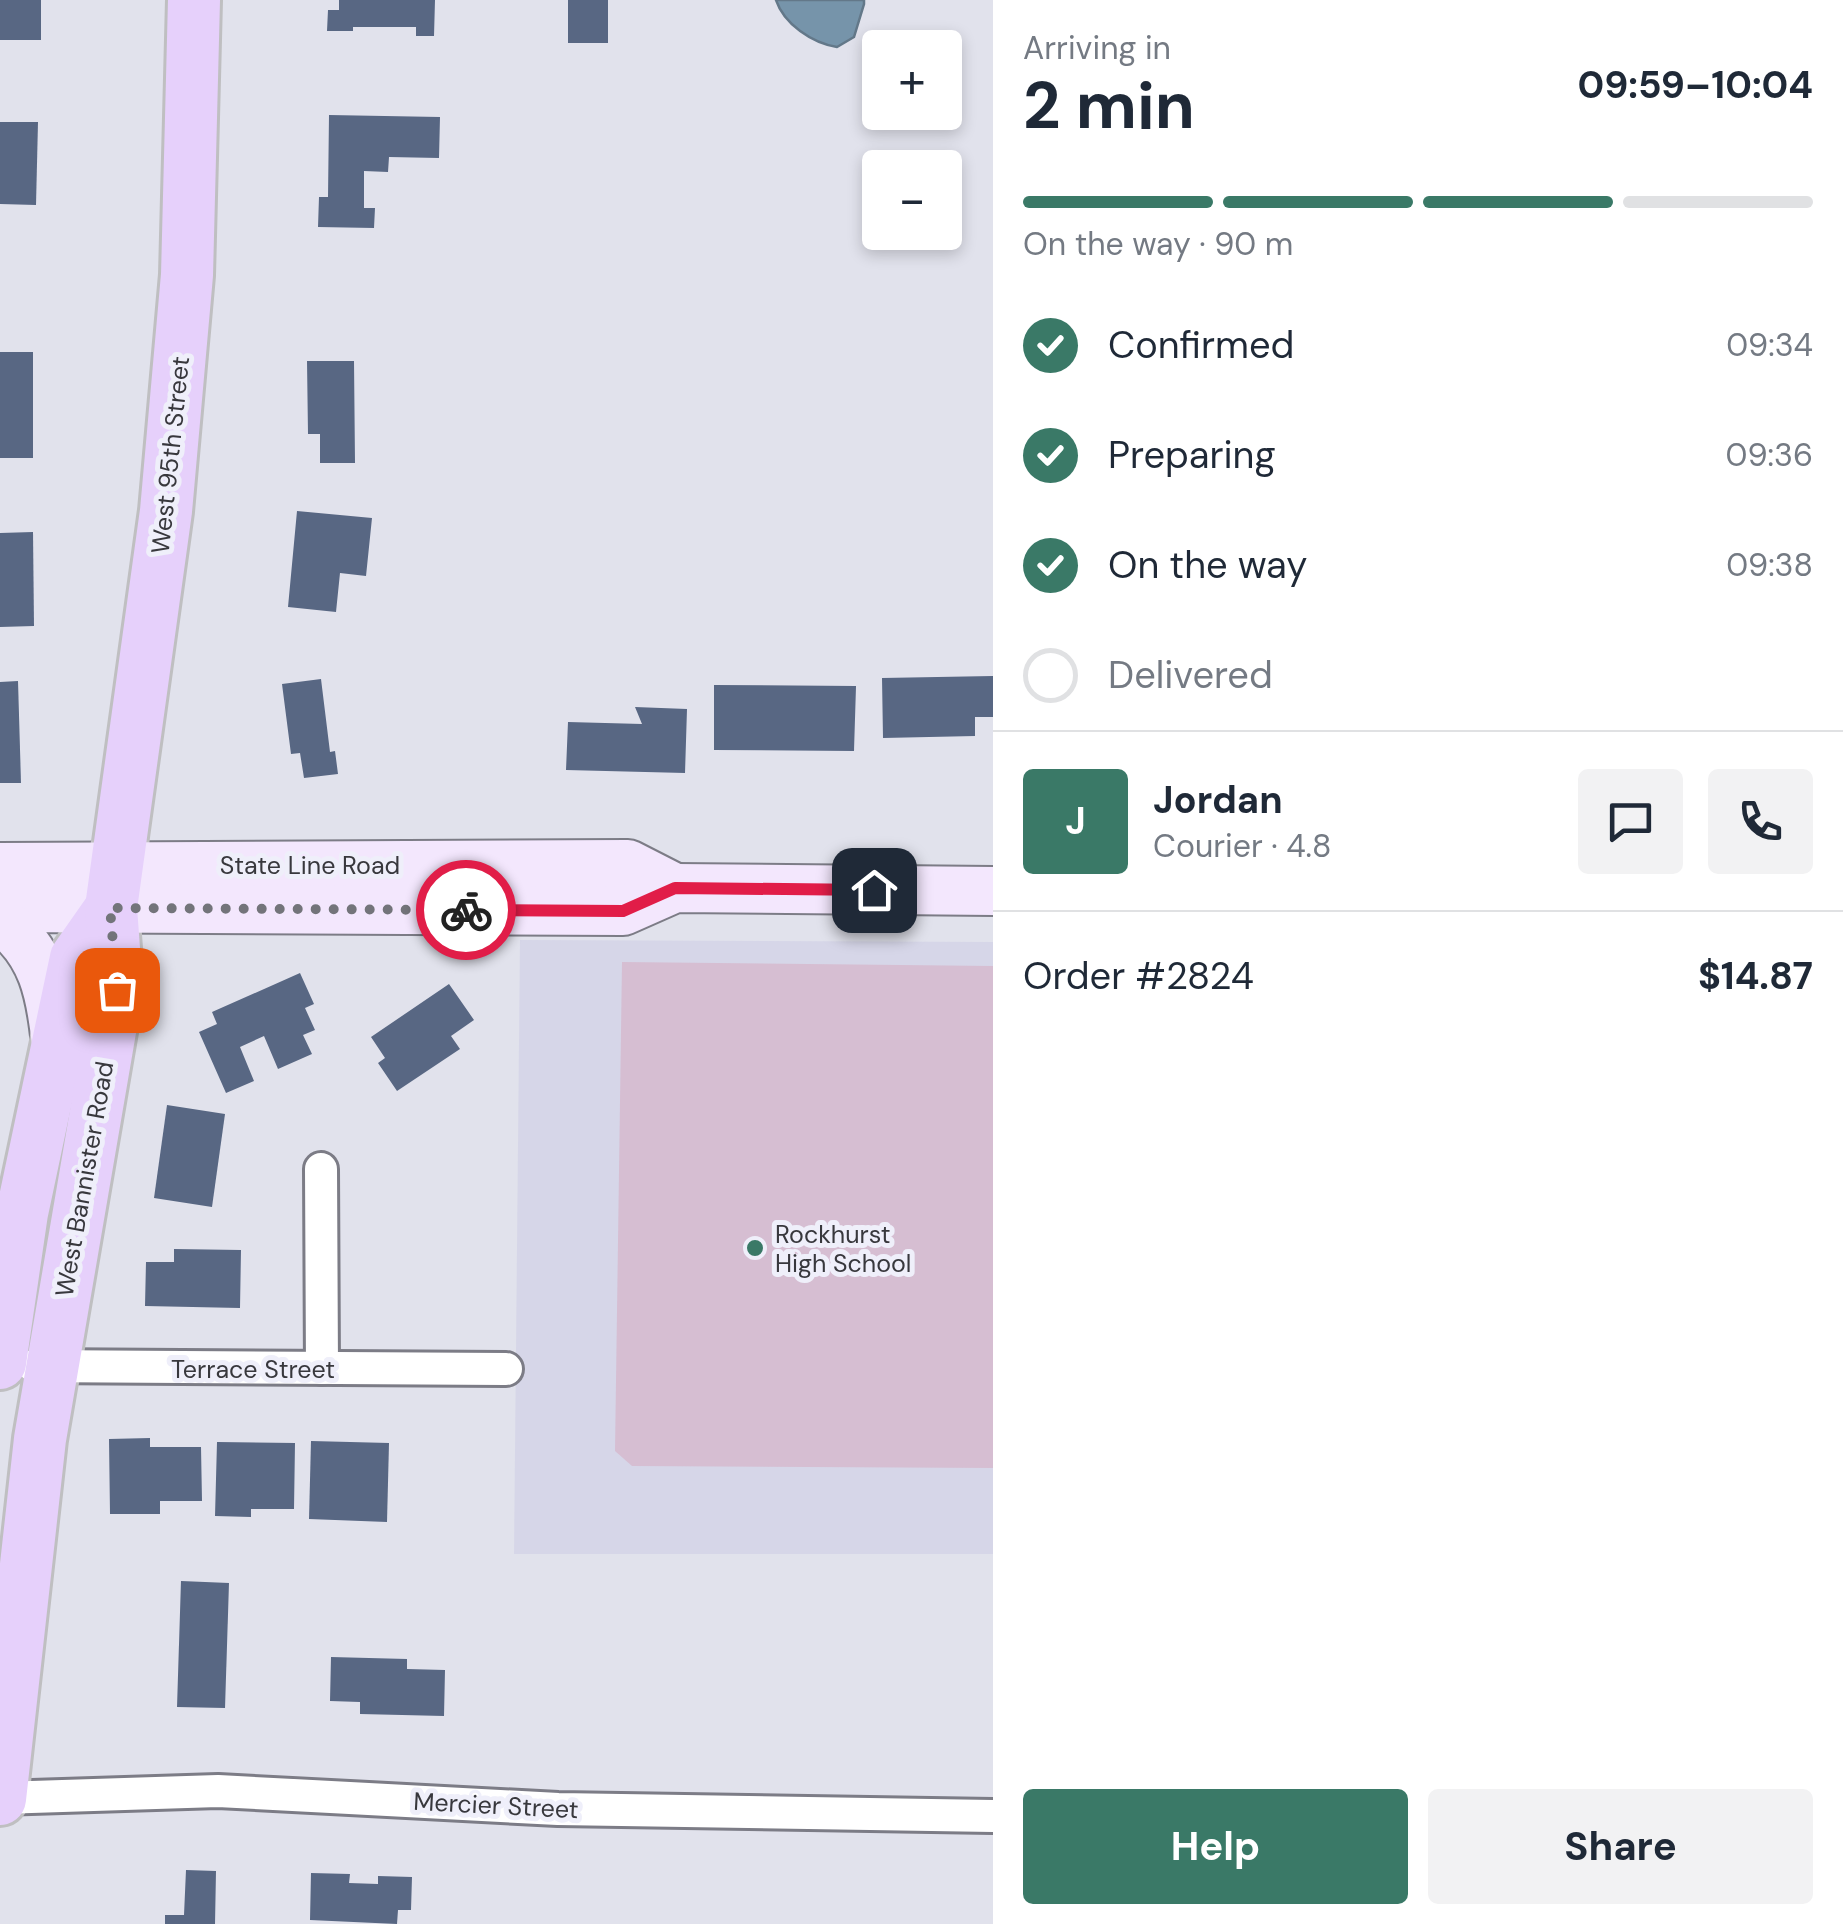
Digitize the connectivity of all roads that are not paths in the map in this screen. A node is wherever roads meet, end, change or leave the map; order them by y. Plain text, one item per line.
1 (194, 0) edge
2 (0, 867) edge
3 (114, 887) junction
4 (993, 890) edge
5 (0, 908) edge
6 (0, 920) edge
7 (56, 1051) junction
8 (322, 1170) dead end
9 (0, 1362) edge
10 (322, 1368) junction
11 (52, 1369) junction
12 (506, 1369) dead end
13 (0, 1798) edge
14 (993, 1816) edge

1 - 3 main road, West 95th Street
2 - 3 main road, State Line Road
3 - 4 main road, State Line Road
3 - 5 main road, State Line Road
3 - 7 main road, West Bannister Road
3 - 11 main road, West Bannister Road
6 - 7 main road
7 - 9 main road, West Bannister Road
8 - 10 street
9 - 11 street, Terrace Street
10 - 11 street, Terrace Street
10 - 12 street, Terrace Street
11 - 13 main road, West Bannister Road
13 - 14 street, Mercier Street

